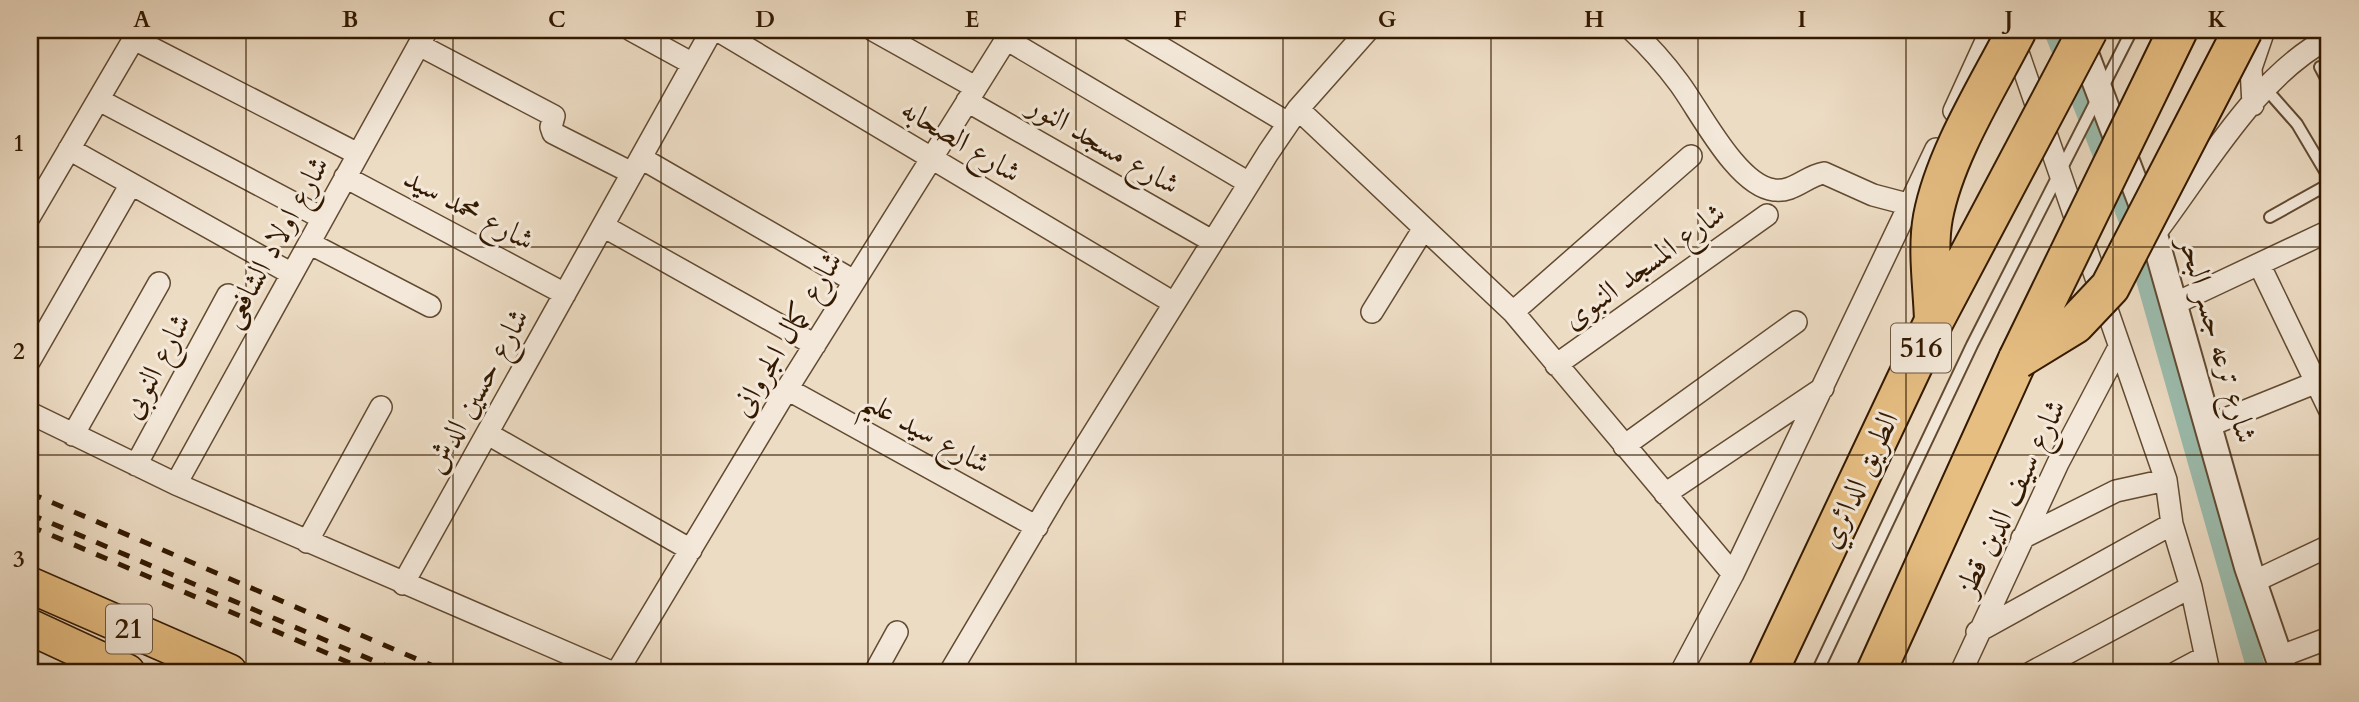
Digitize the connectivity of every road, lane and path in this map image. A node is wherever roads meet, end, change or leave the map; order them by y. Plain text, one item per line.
1 (631, 30) edge
2 (714, 30) edge
3 (873, 30) edge
4 (1132, 30) edge
5 (1368, 30) edge
6 (1632, 30) edge
7 (1991, 30) edge
8 (2010, 30) edge
9 (2017, 30) edge
10 (2076, 30) edge
11 (2088, 30) edge
12 (2132, 30) edge
13 (2178, 30) edge
14 (2243, 30) edge
15 (2264, 30) edge
16 (137, 34) edge
17 (1009, 34) edge
18 (1159, 36) edge
19 (423, 37) edge
20 (2329, 38) edge
21 (693, 64) junction
22 (2320, 67) dead end
23 (2329, 83) edge
24 (971, 94) junction
25 (2260, 97) junction
26 (99, 100) junction
27 (1293, 116) junction
28 (69, 149) junction
29 (358, 154) junction
30 (1691, 156) dead end
31 (931, 158) junction
32 (637, 166) junction
33 (345, 177) junction
34 (2329, 178) edge
35 (1249, 183) junction
36 (131, 184) junction
37 (2329, 184) edge
38 (33, 203) edge
39 (1911, 205) junction
40 (1767, 215) dead end
41 (2270, 217) dead end
42 (322, 218) junction
43 (603, 226) junction
44 (1423, 228) junction
45 (2329, 232) edge
46 (2154, 235) junction
47 (1212, 241) junction
48 (309, 243) junction
49 (2260, 266) junction
50 (292, 274) junction
51 (854, 281) junction
52 (159, 284) dead end
53 (565, 294) junction
54 (228, 295) dead end
55 (1174, 303) junction
56 (2174, 304) junction
57 (430, 306) dead end
58 (1372, 312) dead end
59 (1513, 312) junction
60 (1796, 321) dead end
61 (1934, 321) junction
62 (815, 345) junction
63 (2118, 349) junction
64 (2018, 359) junction
65 (30, 360) edge
66 (1556, 365) junction
67 (2317, 382) junction
68 (1824, 388) junction
69 (787, 389) junction
70 (381, 407) dead end
71 (2329, 409) edge
72 (30, 413) edge
73 (2208, 426) junction
74 (488, 434) junction
75 (74, 435) junction
76 (1624, 446) junction
77 (136, 465) junction
78 (2166, 480) junction
79 (176, 484) junction
80 (1665, 495) junction
81 (2172, 524) junction
82 (1037, 527) junction
83 (2022, 538) junction
84 (307, 542) junction
85 (2329, 545) edge
86 (691, 550) junction
87 (1733, 574) junction
88 (2253, 582) junction
89 (403, 584) junction
90 (30, 585) edge
91 (2191, 587) junction
92 (897, 632) dead end
93 (1977, 632) junction
94 (33, 637) edge
95 (2329, 638) edge
96 (2281, 664) edge
97 (2207, 665) edge
98 (127, 672) edge
99 (229, 672) edge
100 (611, 672) edge
101 (617, 672) edge
102 (875, 672) edge
103 (950, 672) edge
104 (1681, 672) edge
105 (1768, 672) edge
106 (1817, 672) edge
107 (1876, 672) edge
108 (1961, 672) edge
109 (2032, 672) edge
110 (2178, 672) edge

1 - 21 street
2 - 21 street, شارع حسين الدش
2 - 31 street, شارع الصحابه
3 - 24 street, شارع مسجد النور
4 - 18 street
5 - 27 street
6 - 39 street
7 - 39 street
8 - 63 street
9 - 61 highway, bridge
10 - 46 street, شارع ترعه جسر البحر
11 - 61 highway, الطريق الدائري / 516, bridge
12 - 106 lane
13 - 64 highway, bridge
14 - 64 highway, bridge
15 - 25 street
16 - 26 street
16 - 29 street
17 - 24 street, شارع كمال الجروانى
17 - 35 street
18 - 27 street
19 - 29 street, شارع اولاد الشافعى
19 - 32 street
20 - 25 street
21 - 32 street, شارع حسين الدش
22 - 23 lane
24 - 31 street, شارع كمال الجروانى
24 - 47 street, شارع مسجد النور
25 - 34 lane
25 - 46 street
26 - 28 street
26 - 42 street
27 - 35 street
27 - 44 street
28 - 36 street
28 - 38 street
29 - 33 street, شارع اولاد الشافعى
30 - 59 street
31 - 51 street, شارع كمال الجروانى
31 - 55 street, شارع الصحابه
32 - 43 street, شارع حسين الدش
32 - 51 street
33 - 42 street, شارع اولاد الشافعى
33 - 53 street, شارع محمد سيد
35 - 47 street
36 - 50 street
36 - 65 street
37 - 41 lane
39 - 68 street
40 - 66 street, شارع المسجد النبوى
42 - 48 street, شارع اولاد الشافعى
43 - 53 street, شارع حسين الدش
43 - 62 street
44 - 58 street
44 - 59 street
45 - 49 street
46 - 56 street, شارع ترعه جسر البحر
47 - 55 street
48 - 50 street, شارع اولاد الشافعى
48 - 57 street
49 - 56 street
49 - 67 street
50 - 79 street, شارع اولاد الشافعى
51 - 62 street, شارع كمال الجروانى
52 - 75 street
53 - 74 street, شارع حسين الدش
54 - 77 street, شارع النوبى
55 - 82 street
56 - 73 street, شارع ترعه جسر البحر
59 - 66 street
60 - 76 street
61 - 105 highway, الطريق الدائري / 516, bridge
62 - 69 street, شارع كمال الجروانى
63 - 78 street
63 - 83 street, شارع سيف الدين قطز
64 - 107 highway
66 - 76 street
67 - 71 street
67 - 73 street
68 - 80 street
68 - 87 street
69 - 82 street, شارع سيد عليم
69 - 86 street, شارع كمال الجروانى
70 - 84 street
72 - 75 street
73 - 88 street, شارع ترعه جسر البحر
74 - 86 street
74 - 89 street, شارع حسين الدش
75 - 77 street
76 - 80 street
77 - 79 street
78 - 81 street
78 - 83 street
79 - 84 street
80 - 87 street
81 - 91 street
81 - 93 street
82 - 103 street
83 - 93 street, شارع سيف الدين قطز
84 - 89 street
85 - 88 street
86 - 101 street, شارع كمال الجروانى
87 - 104 street
88 - 96 street, شارع ترعه جسر البحر
89 - 100 street
90 - 99 highway, 21
91 - 97 street
91 - 109 street
92 - 102 street
93 - 108 street, شارع سيف الدين قطز
94 - 98 highway, 21
95 - 96 street
97 - 110 street

